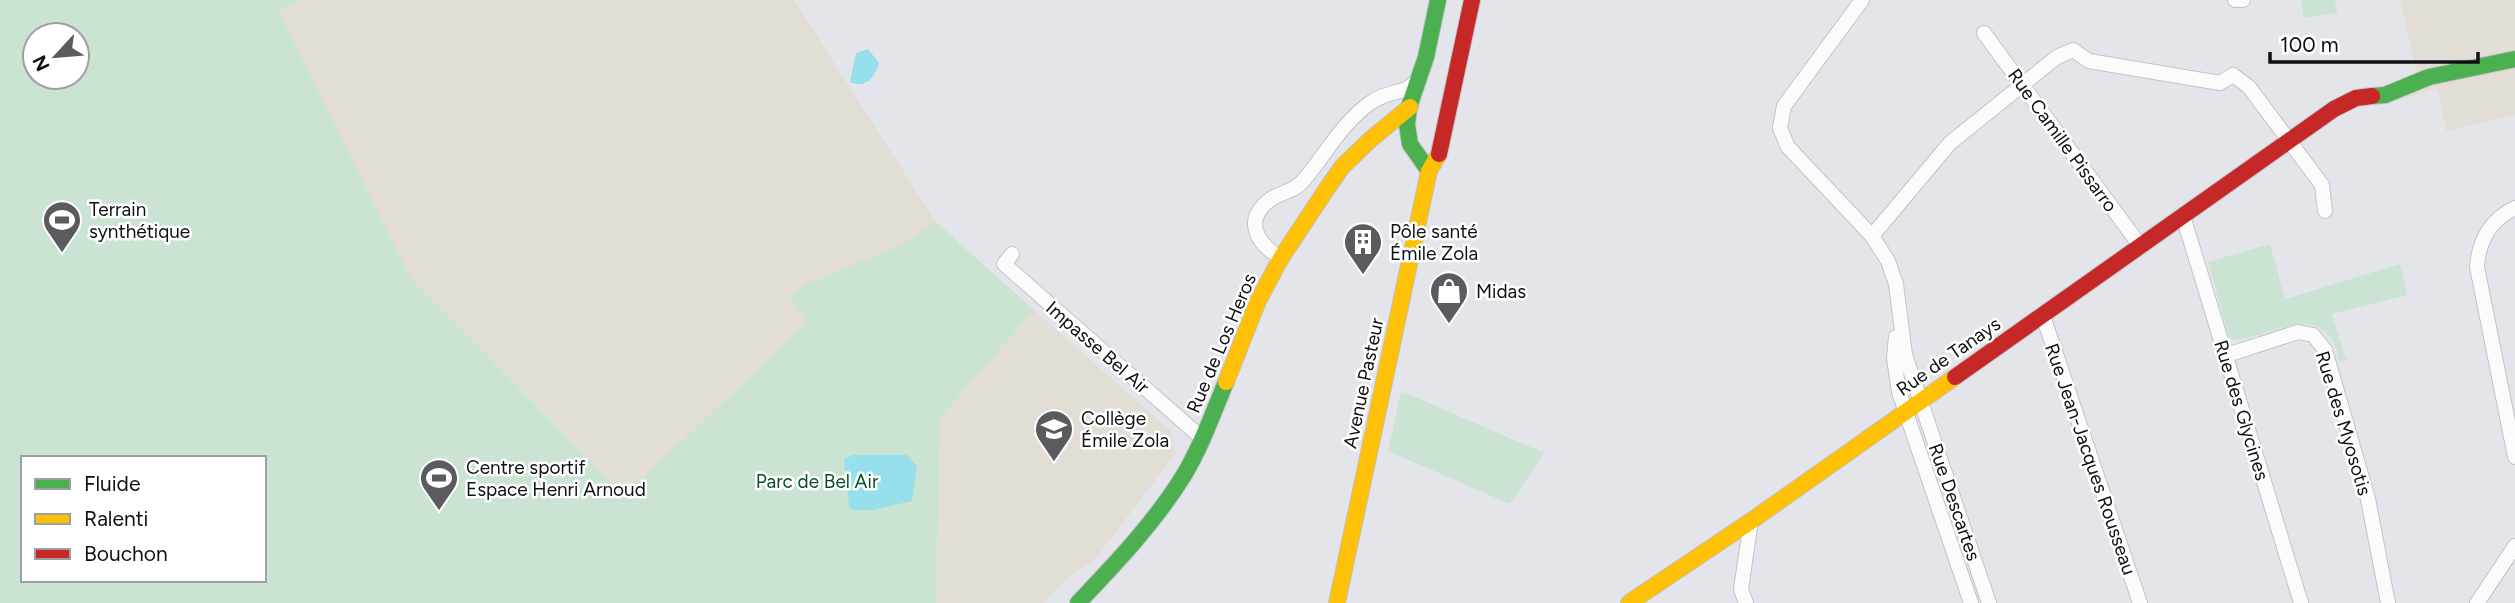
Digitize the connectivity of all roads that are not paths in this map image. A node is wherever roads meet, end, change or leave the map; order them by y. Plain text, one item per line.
1 (1438, 0) edge
2 (1472, 0) edge
3 (1862, 0) edge
4 (2235, 0) edge
5 (2243, 0) edge
6 (1984, 33) dead end
7 (2515, 59) edge
8 (1418, 80) junction
9 (2022, 84) junction
10 (1449, 105) junction
11 (1410, 107) junction
12 (1371, 139) junction
13 (2289, 140) junction
14 (1411, 145) junction
15 (1429, 171) junction
16 (2515, 208) edge
17 (2325, 211) dead end
18 (2183, 216) junction
19 (1872, 236) junction
20 (2141, 247) junction
21 (1012, 254) dead end
22 (1281, 258) junction
23 (1899, 307) junction
24 (2043, 316) junction
25 (2224, 356) junction
26 (1921, 401) junction
27 (1906, 411) junction
28 (1203, 439) junction
29 (2515, 457) edge
30 (1751, 521) junction
31 (2515, 546) edge
32 (1078, 603) edge
33 (1337, 603) edge
34 (1629, 603) edge
35 (1746, 603) edge
36 (1971, 603) edge
37 (1989, 603) edge
38 (2140, 603) edge
39 (2301, 603) edge
40 (2388, 603) edge
41 (2477, 603) edge

1 - 8 street
2 - 10 street, Avenue Pasteur
3 - 19 street
4 - 5 street
6 - 9 street, Rue Camille Pissarro
7 - 13 street, Rue de Tanays
8 - 10 street
8 - 11 street
8 - 22 street
9 - 13 street
9 - 19 street
9 - 20 street, Rue Camille Pissarro
10 - 15 street, Avenue Pasteur
11 - 12 street, Rue de Los Heros
11 - 14 street
12 - 14 street
12 - 22 street, Rue de Los Heros
13 - 17 street
13 - 18 street, Rue de Tanays
14 - 15 street
15 - 33 street, Avenue Pasteur
16 - 29 street
18 - 20 street, Rue de Tanays
18 - 25 street, Rue des Glycines
19 - 23 street
20 - 24 street, Rue de Tanays
21 - 28 street, Impasse Bel Air
22 - 28 street, Rue de Los Heros
23 - 26 street, Rue Descartes
23 - 27 street, Rue Descartes
24 - 26 street, Rue de Tanays
24 - 38 street, Rue Jean-Jacques Rousseau
25 - 39 street, Rue des Glycines
25 - 40 street, Rue des Myosotis
26 - 27 street, Rue de Tanays
26 - 37 street, Rue Descartes
27 - 30 street, Rue de Tanays
27 - 36 street, Rue Descartes
28 - 32 street, Rue de Los Heros
30 - 34 street, Rue de Tanays
30 - 35 street
31 - 41 street

